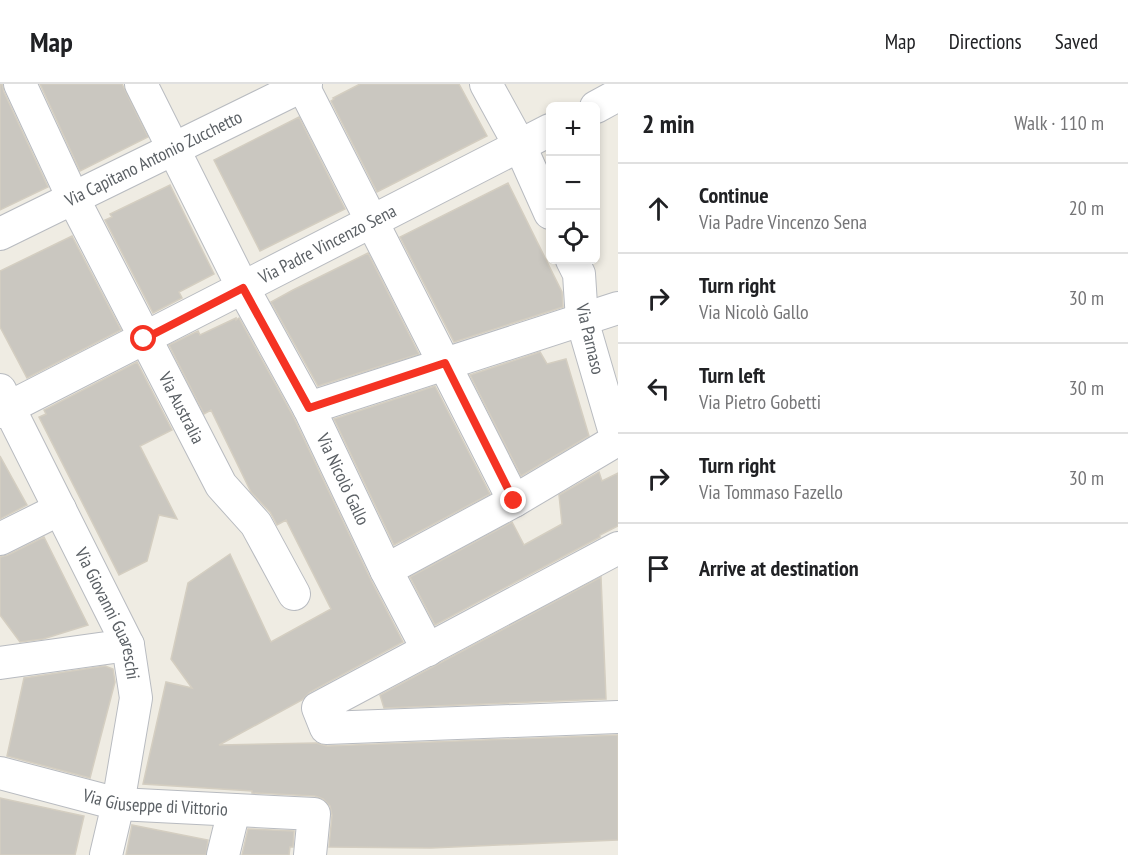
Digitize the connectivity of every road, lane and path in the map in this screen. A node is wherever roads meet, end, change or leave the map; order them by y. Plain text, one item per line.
1 (20, 84) edge
2 (141, 84) edge
3 (304, 84) edge
4 (486, 84) edge
5 (546, 132) edge
6 (520, 146) junction
7 (173, 149) junction
8 (73, 198) junction
9 (549, 210) edge
10 (372, 222) junction
11 (0, 234) edge
12 (574, 264) edge
13 (243, 288) junction
14 (618, 308) edge
15 (582, 320) junction
16 (144, 339) junction
17 (445, 363) junction
18 (3, 403) edge
19 (309, 408) junction
20 (514, 501) junction
21 (60, 509) junction
22 (0, 539) edge
23 (618, 548) edge
24 (386, 570) junction
25 (294, 594) dead end
26 (128, 645) junction
27 (428, 650) junction
28 (0, 663) edge
29 (618, 717) edge
30 (0, 773) edge
31 (118, 804) junction
32 (234, 810) junction
33 (106, 855) edge
34 (223, 855) edge
35 (310, 855) edge

1 - 8 street, Via Australia
2 - 7 street, Via Nicolò Gallo
3 - 7 street, Via Capitano Antonio Zucchetto
3 - 10 street
4 - 6 street
5 - 6 street, Via Padre Vincenzo Sena
6 - 9 street
6 - 10 street, Via Padre Vincenzo Sena
7 - 8 street, Via Capitano Antonio Zucchetto
7 - 13 street, Via Nicolò Gallo
8 - 11 street, Via Capitano Antonio Zucchetto
8 - 16 street, Via Australia
10 - 13 street, Via Padre Vincenzo Sena
10 - 17 street
12 - 15 street, Via Parnaso
13 - 16 street, Via Padre Vincenzo Sena
13 - 19 street, Via Nicolò Gallo
14 - 15 street
15 - 17 street
15 - 20 street, Via Parnaso
16 - 18 street, Via Padre Vincenzo Sena
16 - 25 street, Via Australia
17 - 19 street
17 - 20 street
18 - 21 street, Via Giovanni Guareschi
19 - 24 street, Via Nicolò Gallo
20 - 24 street, Via Parnaso
21 - 22 street
21 - 26 street, Via Giovanni Guareschi
23 - 27 street
24 - 27 street, Via Nicolò Gallo
26 - 28 street
26 - 31 street, Via Giovanni Guareschi
27 - 29 street
30 - 31 street, Via Giuseppe di Vittorio
31 - 32 street, Via Giuseppe di Vittorio
31 - 33 street, Via Giovanni Guareschi
32 - 34 street
32 - 35 street, Via Giuseppe di Vittorio

